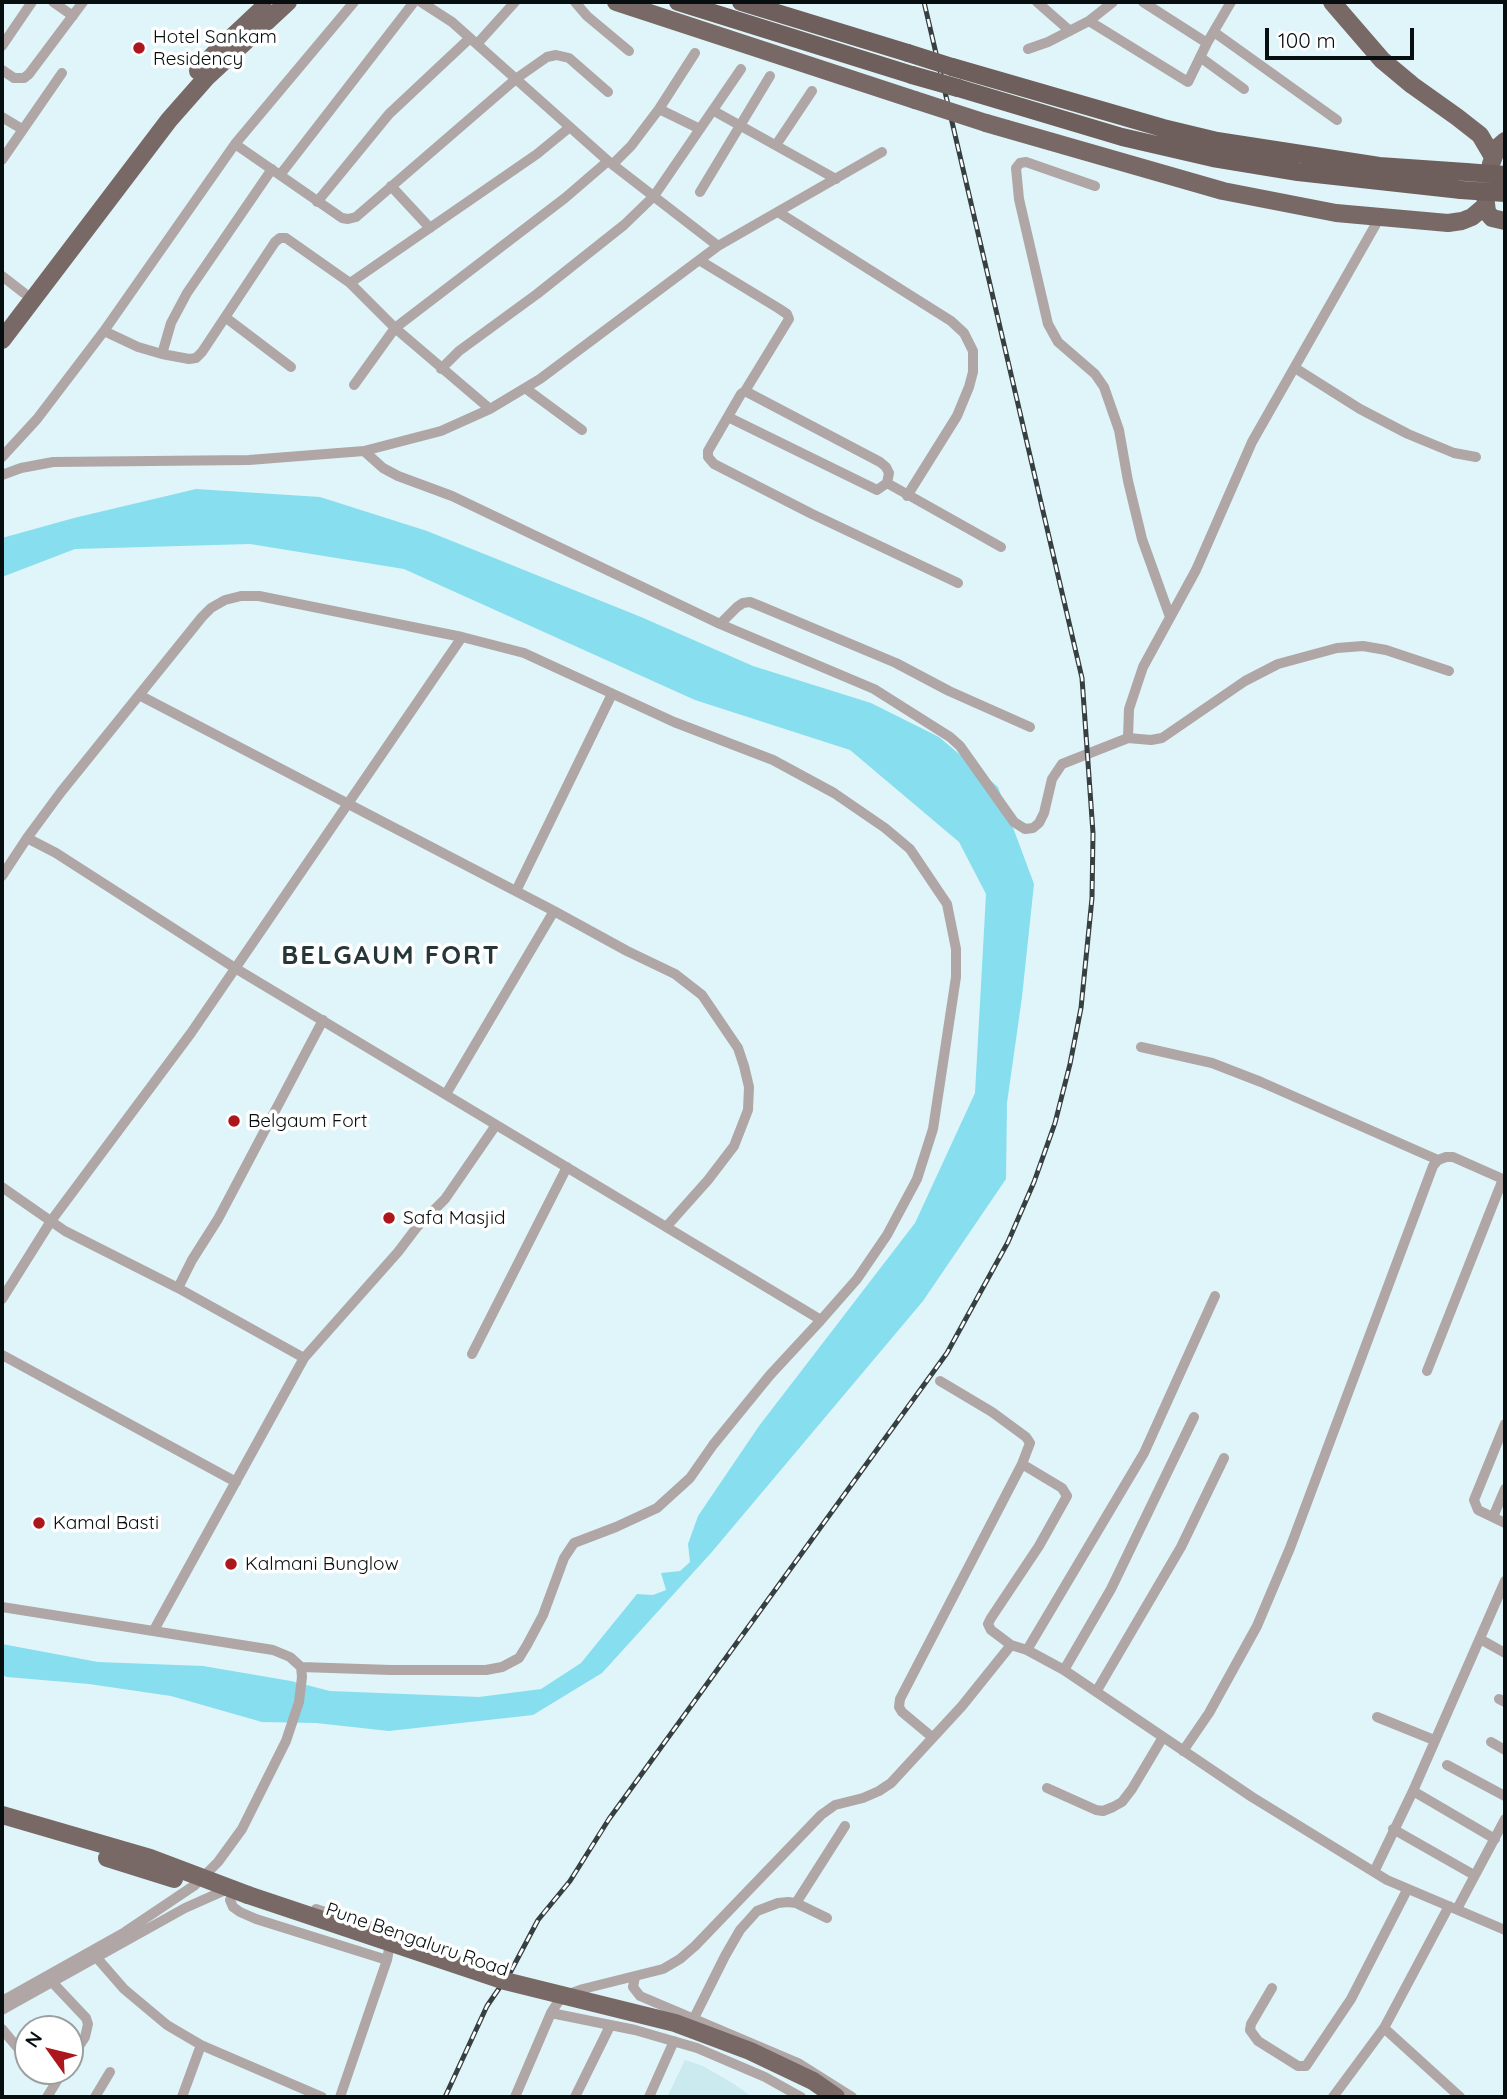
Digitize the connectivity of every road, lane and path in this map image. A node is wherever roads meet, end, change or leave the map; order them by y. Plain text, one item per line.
1 (32, 2) edge
2 (53, 2) edge
3 (83, 2) edge
4 (271, 2) edge
5 (288, 2) edge
6 (354, 2) edge
7 (414, 2) edge
8 (421, 2) edge
9 (515, 2) edge
10 (575, 2) edge
11 (616, 2) edge
12 (678, 2) edge
13 (741, 2) edge
14 (1037, 2) edge
15 (1113, 2) edge
16 (1143, 2) edge
17 (1231, 2) edge
18 (1332, 2) edge
19 (73, 16) junction
20 (1089, 21) junction
21 (1070, 31) junction
22 (1214, 32) junction
23 (474, 41) junction
24 (1207, 43) junction
25 (2, 46) edge
26 (1028, 49) dead end
27 (629, 51) dead end
28 (695, 53) dead end
29 (1200, 57) junction
30 (741, 69) dead end
31 (2, 72) edge
32 (62, 73) dead end
33 (770, 76) dead end
34 (517, 78) junction
35 (1244, 89) dead end
36 (812, 91) dead end
37 (608, 92) dead end
38 (659, 109) junction
39 (714, 111) junction
40 (2, 117) edge
41 (1337, 120) dead end
42 (740, 125) junction
43 (570, 127) junction
44 (700, 129) junction
45 (22, 130) junction
46 (1505, 141) edge
47 (235, 144) junction
48 (776, 145) junction
49 (882, 152) dead end
50 (1493, 157) junction
51 (2, 160) edge
52 (611, 162) junction
53 (276, 172) junction
54 (1505, 175) edge
55 (836, 179) junction
56 (391, 186) junction
57 (1095, 186) dead end
58 (700, 192) dead end
59 (1505, 193) edge
60 (653, 196) junction
61 (317, 202) junction
62 (1485, 206) junction
63 (778, 212) junction
64 (1380, 217) junction
65 (1505, 222) edge
66 (430, 228) junction
67 (718, 246) junction
68 (699, 260) junction
69 (2, 275) edge
70 (350, 284) junction
71 (24, 293) junction
72 (225, 317) junction
73 (2, 322) edge
74 (395, 328) junction
75 (104, 331) junction
76 (2, 340) edge
77 (162, 354) junction
78 (291, 367) dead end
79 (1295, 368) junction
80 (441, 369) junction
81 (354, 385) dead end
82 (525, 388) junction
83 (745, 391) junction
84 (490, 410) junction
85 (728, 417) junction
86 (582, 430) dead end
87 (364, 451) junction
88 (2, 457) edge
89 (1476, 457) dead end
90 (2, 475) edge
91 (887, 483) junction
92 (907, 496) junction
93 (1001, 547) dead end
94 (958, 583) dead end
95 (1170, 617) junction
96 (720, 624) junction
97 (462, 637) junction
98 (1449, 671) dead end
99 (612, 694) junction
100 (139, 695) junction
101 (1030, 727) dead end
102 (1128, 738) junction
103 (347, 804) junction
104 (27, 838) junction
105 (6, 863) edge
106 (2, 876) edge
107 (516, 891) junction
108 (554, 911) junction
109 (235, 968) junction
110 (323, 1020) junction
111 (1141, 1048) dead end
112 (446, 1094) junction
113 (496, 1125) junction
114 (1438, 1160) junction
115 (567, 1167) junction
116 (1504, 1180) edge
117 (2, 1187) edge
118 (51, 1220) junction
119 (667, 1226) junction
120 (178, 1288) junction
121 (1215, 1296) dead end
122 (2, 1299) edge
123 (821, 1320) junction
124 (472, 1354) dead end
125 (2, 1355) edge
126 (304, 1358) junction
127 (1427, 1371) dead end
128 (940, 1381) dead end
129 (1194, 1417) dead end
130 (1505, 1424) edge
131 (1224, 1458) dead end
132 (1022, 1464) junction
133 (236, 1482) junction
134 (1505, 1489) edge
135 (1493, 1517) junction
136 (1505, 1523) edge
137 (1505, 1581) edge
138 (2, 1607) edge
139 (154, 1630) junction
140 (1480, 1639) junction
141 (1011, 1646) junction
142 (1027, 1650) junction
143 (1505, 1653) edge
144 (301, 1667) junction
145 (1064, 1670) junction
146 (1096, 1692) junction
147 (1377, 1717) dead end
148 (932, 1737) junction
149 (1163, 1737) junction
150 (1434, 1740) junction
151 (1491, 1742) dead end
152 (1505, 1750) edge
153 (1184, 1751) junction
154 (1447, 1765) dead end
155 (1047, 1788) dead end
156 (1413, 1791) junction
157 (1505, 1797) edge
158 (2, 1815) edge
159 (1505, 1819) edge
160 (2, 1826) edge
161 (845, 1826) dead end
162 (1393, 1829) junction
163 (1495, 1839) junction
164 (1374, 1872) junction
165 (1474, 1875) junction
166 (199, 1881) junction
167 (1407, 1890) junction
168 (233, 1897) junction
169 (796, 1903) junction
170 (1453, 1908) junction
171 (827, 1918) dead end
172 (1505, 1930) edge
173 (97, 1958) junction
174 (387, 1960) junction
175 (635, 1977) junction
176 (52, 1982) junction
177 (1272, 1988) dead end
178 (2, 2001) edge
179 (2, 2010) edge
180 (551, 2013) junction
181 (83, 2015) edge
182 (84, 2016) edge
183 (694, 2018) junction
184 (610, 2025) junction
185 (1384, 2028) junction
186 (2, 2029) edge
187 (84, 2039) edge
188 (674, 2041) junction
189 (14, 2043) edge
190 (201, 2045) junction
191 (110, 2072) dead end
192 (799, 2096) edge
193 (95, 2097) edge
194 (182, 2097) edge
195 (322, 2097) edge
196 (340, 2097) edge
197 (515, 2097) edge
198 (575, 2097) edge
199 (649, 2097) edge
200 (816, 2097) edge
201 (836, 2097) edge
202 (852, 2097) edge
203 (1332, 2097) edge
204 (1460, 2097) edge

1 - 25 street
2 - 19 street
3 - 19 street
4 - 71 main road
5 - 76 main road
6 - 47 street
7 - 53 street
8 - 23 street
9 - 23 street
10 - 27 street
11 - 64 main road, bridge
12 - 59 highway, bridge
13 - 54 highway, bridge
14 - 21 street
15 - 20 street
16 - 24 street
17 - 22 street
18 - 50 main road
19 - 31 street
20 - 21 street
20 - 29 street
21 - 26 street
22 - 24 street
22 - 41 street
23 - 34 street
23 - 61 street
24 - 29 street
28 - 38 street
29 - 35 street
30 - 39 street
32 - 45 street
33 - 42 street
34 - 37 street
34 - 43 street
34 - 56 street
36 - 48 street
38 - 44 street
38 - 52 street
39 - 42 street
39 - 44 street
40 - 45 street
42 - 48 street
42 - 58 street
43 - 52 street
43 - 66 street
44 - 60 street
45 - 51 street
46 - 50 main road
47 - 53 street
47 - 75 street
48 - 55 street
49 - 55 street
50 - 62 main road
52 - 60 street
52 - 74 street
53 - 61 street
53 - 77 street
55 - 63 street
56 - 61 street
56 - 66 street
57 - 95 street
60 - 67 street
60 - 80 street
62 - 64 main road
62 - 65 main road
63 - 67 street
63 - 92 street
64 - 79 street
66 - 70 street
67 - 68 street
68 - 82 street
68 - 83 street
69 - 71 street
70 - 72 street
70 - 74 street
71 - 73 main road
72 - 77 street
72 - 78 street
74 - 80 street
74 - 81 street
75 - 77 street
75 - 88 street
79 - 89 street
79 - 95 street
80 - 84 street
82 - 84 street
82 - 86 street
83 - 85 street
83 - 91 street
84 - 87 street
85 - 91 street
85 - 94 street
87 - 90 street
87 - 96 street
91 - 92 street
92 - 93 street
95 - 102 street
96 - 101 street
96 - 102 street
97 - 99 street
97 - 100 street
97 - 103 street
98 - 102 street
99 - 107 street
99 - 123 street
100 - 103 street
100 - 104 street
103 - 107 street
103 - 109 street
104 - 105 street
104 - 109 street
105 - 106 street
107 - 108 street
108 - 112 street
108 - 119 street
109 - 110 street
109 - 118 street
110 - 112 street
110 - 120 street
111 - 114 street
112 - 113 street
113 - 115 street
113 - 126 street
114 - 116 street
114 - 153 street
115 - 119 street
115 - 124 street
116 - 127 street
117 - 118 street
118 - 120 street
118 - 122 street
119 - 123 street
120 - 126 street
121 - 142 street
123 - 144 street
125 - 133 street
126 - 133 street
128 - 132 street
129 - 145 street
130 - 135 street
131 - 146 street
132 - 141 street
132 - 148 street
133 - 139 street
134 - 135 street
135 - 136 street
137 - 140 street
138 - 139 street
139 - 144 street
140 - 143 street
140 - 150 street
141 - 142 street
141 - 148 street
142 - 145 street
144 - 166 street
145 - 146 street
146 - 149 street
147 - 150 street
148 - 175 street
149 - 153 street
149 - 155 street
150 - 156 street
151 - 152 street
153 - 164 street
154 - 157 street
156 - 162 street
156 - 163 street
158 - 166 main road
159 - 163 street
160 - 166 main road
161 - 169 street
162 - 164 street
162 - 165 street
163 - 165 street
164 - 167 street
165 - 170 street
166 - 168 main road
166 - 178 street
167 - 170 street
167 - 177 street
168 - 173 street
168 - 174 street
168 - 174 street
168 - 200 main road, Pune Bengaluru Road
168 - 201 main road, bridge
169 - 171 street
169 - 183 street
170 - 172 street
170 - 185 street
173 - 176 street
173 - 190 street
174 - 196 street
175 - 180 street
175 - 183 street
176 - 179 street
176 - 181 street
180 - 184 street
180 - 197 street
182 - 187 street
183 - 202 street
184 - 188 street
184 - 198 street
185 - 203 street
185 - 204 street
186 - 189 street
188 - 192 street
188 - 199 street
190 - 194 street
190 - 195 street
191 - 193 street

